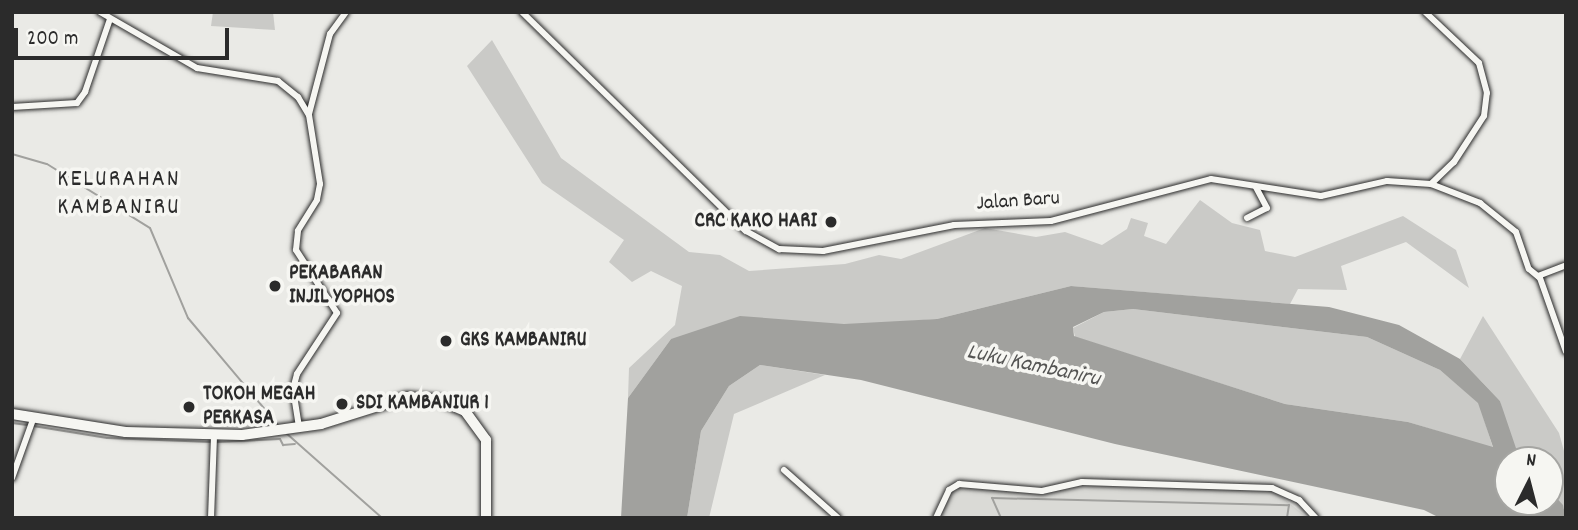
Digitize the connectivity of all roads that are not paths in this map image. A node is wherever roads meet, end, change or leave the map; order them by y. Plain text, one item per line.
1 (100, 12) edge
2 (346, 12) edge
3 (522, 12) edge
4 (1425, 12) edge
5 (110, 19) junction
6 (12, 107) edge
7 (309, 115) junction
8 (1431, 184) junction
9 (1256, 187) junction
10 (1247, 218) dead end
11 (1566, 265) edge
12 (1538, 276) junction
13 (1566, 352) edge
14 (12, 414) edge
15 (33, 423) junction
16 (296, 430) junction
17 (214, 440) junction
18 (784, 470) dead end
19 (12, 478) edge
20 (211, 518) edge
21 (486, 518) edge
22 (838, 518) edge
23 (936, 518) edge
24 (1316, 518) edge

1 - 5 street
2 - 7 street
3 - 9 street, Jalan Baru
4 - 8 street
5 - 6 street
5 - 7 street
7 - 16 street
8 - 9 street, Jalan Baru
8 - 12 street, Jalan Baru
9 - 10 street
11 - 12 street
12 - 13 street, Jalan Baru
14 - 15 highway
15 - 17 highway
15 - 19 street
16 - 17 highway
16 - 21 highway
17 - 20 street
18 - 22 street
23 - 24 street

